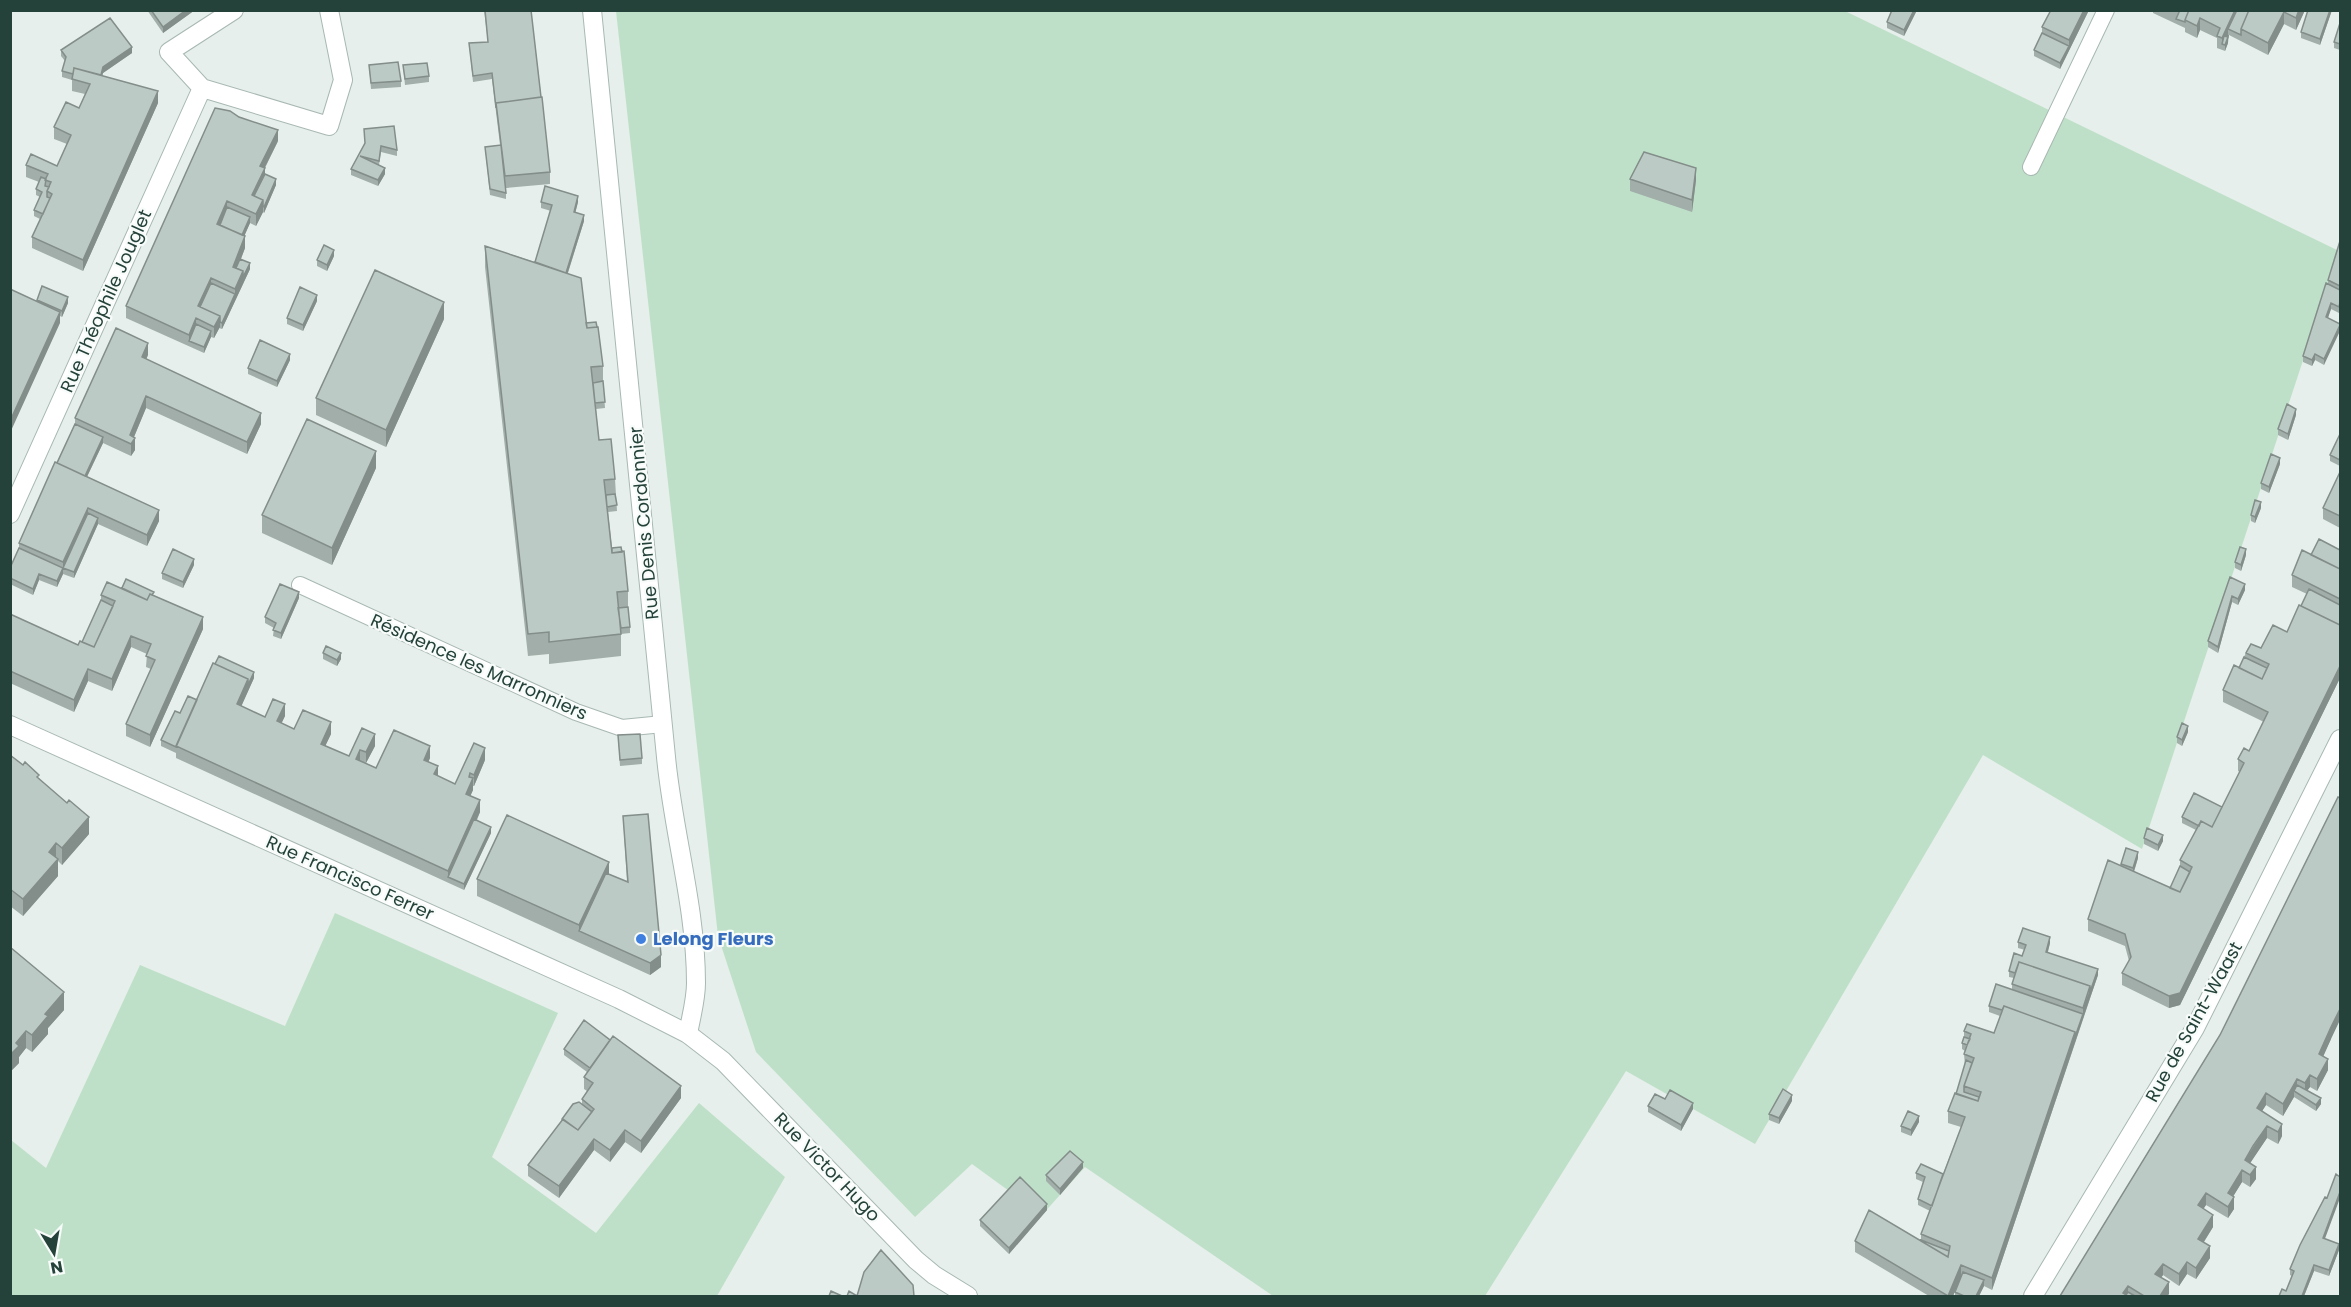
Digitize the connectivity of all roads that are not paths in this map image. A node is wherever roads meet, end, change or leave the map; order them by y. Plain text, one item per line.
1 (234, 10) edge
2 (329, 10) edge
3 (592, 10) edge
4 (2106, 10) edge
5 (202, 88) junction
6 (2031, 167) dead end
7 (10, 514) edge
8 (300, 585) dead end
9 (663, 724) junction
10 (10, 725) edge
11 (2340, 739) edge
12 (688, 1034) junction
13 (968, 1296) edge
14 (2033, 1296) edge

1 - 5 street
2 - 5 street
3 - 9 street, Rue Denis Cordonnier
4 - 6 lane
5 - 7 street, Rue Théophile Jouglet
8 - 9 lane, Résidence les Marronniers
9 - 12 street, Rue Denis Cordonnier
10 - 12 street, Rue Francisco Ferrer
11 - 14 street, Rue de Saint-Waast
12 - 13 street, Rue Victor Hugo

